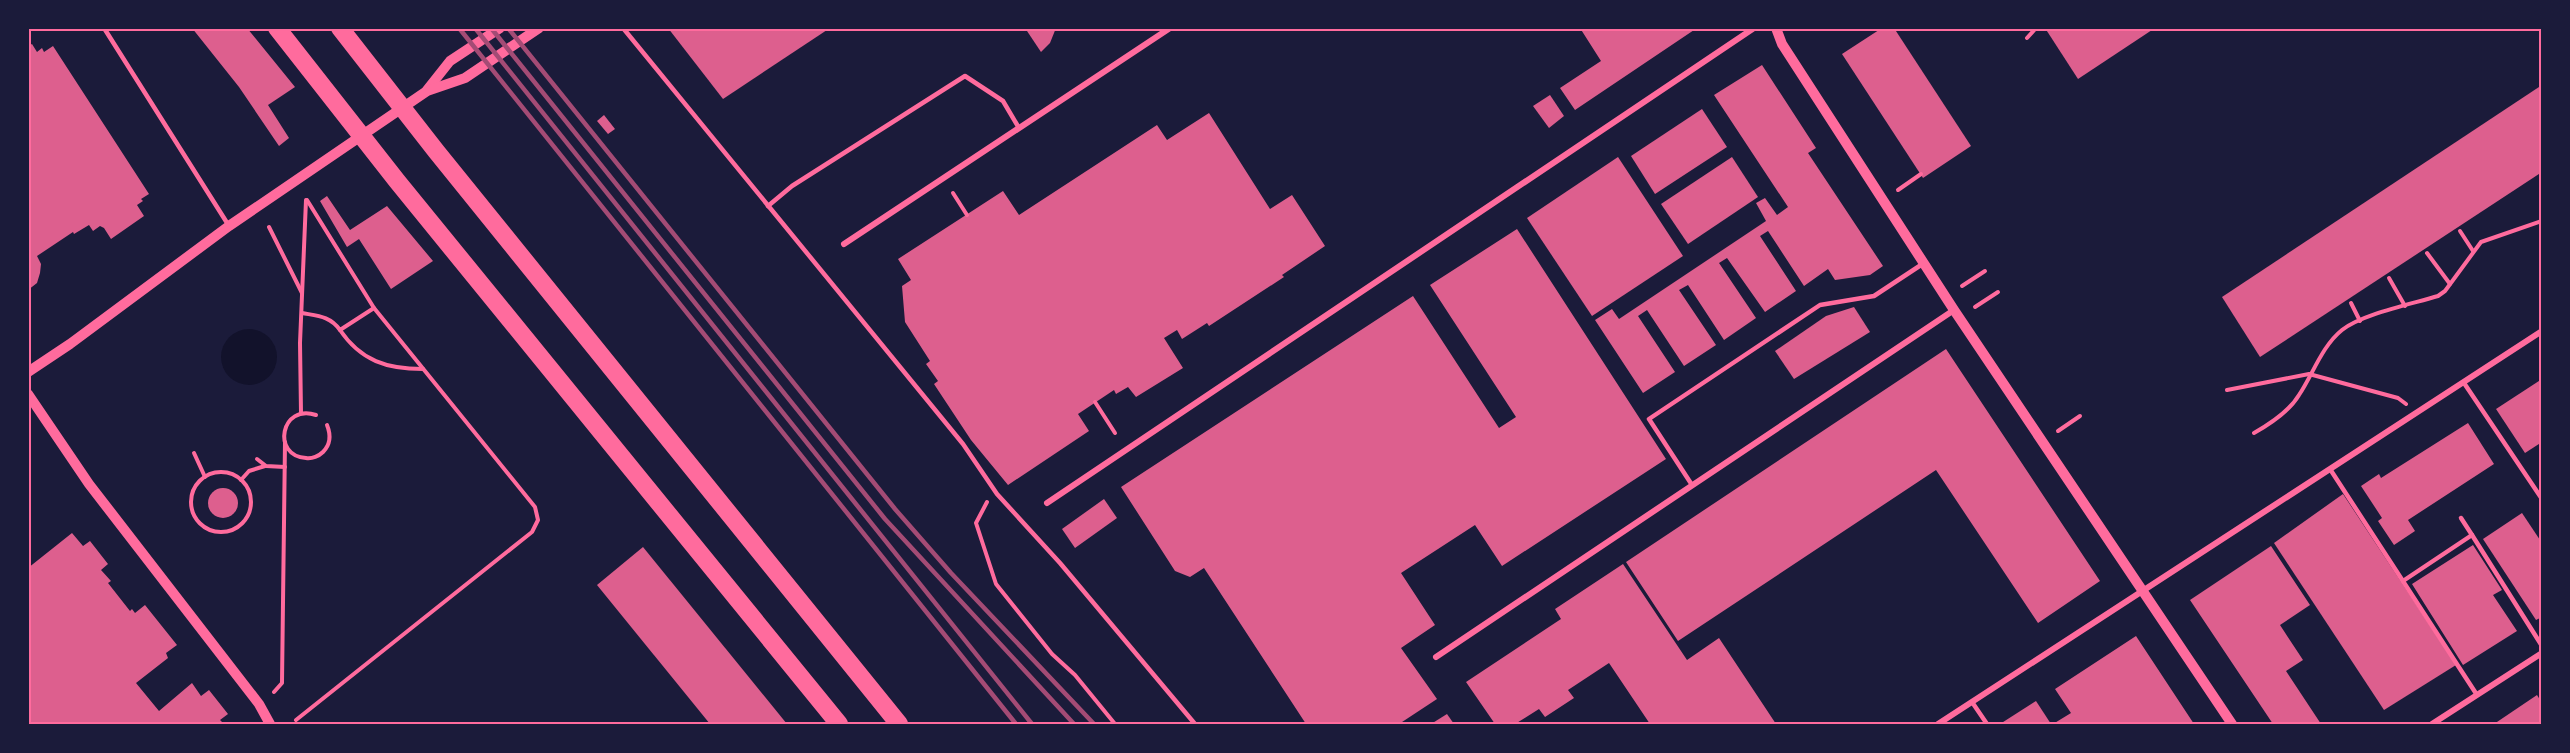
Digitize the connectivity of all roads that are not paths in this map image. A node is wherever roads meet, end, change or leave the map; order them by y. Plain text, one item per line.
1 (104, 28) edge
2 (277, 28) edge
3 (340, 28) edge
4 (500, 28) edge
5 (539, 28) edge
6 (623, 28) edge
7 (1170, 28) edge
8 (1755, 28) edge
9 (1776, 28) edge
10 (427, 91) junction
11 (1019, 128) junction
12 (768, 206) junction
13 (229, 226) junction
14 (844, 244) dead end
15 (1924, 263) junction
16 (1954, 310) junction
17 (2541, 331) edge
18 (28, 372) edge
19 (2464, 383) junction
20 (28, 394) edge
21 (2330, 469) junction
22 (1692, 485) junction
23 (2541, 500) edge
24 (1047, 503) dead end
25 (2461, 518) dead end
26 (2472, 535) junction
27 (2403, 581) junction
28 (2142, 591) junction
29 (2541, 646) edge
30 (2541, 654) edge
31 (1436, 657) dead end
32 (2478, 695) junction
33 (1972, 702) junction
34 (270, 724) edge
35 (839, 724) edge
36 (899, 724) edge
37 (1196, 724) edge
38 (1938, 724) edge
39 (1987, 724) edge
40 (2232, 724) edge
41 (2432, 724) edge

1 - 13 lane
2 - 35 highway
3 - 36 highway
4 - 10 street
5 - 10 street
6 - 12 lane
7 - 11 street
8 - 24 street
9 - 15 street
10 - 13 street
11 - 12 lane
11 - 14 street
12 - 37 lane
13 - 18 street
15 - 16 street
15 - 22 lane
16 - 22 street
16 - 28 street
17 - 19 street
19 - 21 street
19 - 23 lane
20 - 34 street
21 - 27 lane
21 - 28 street
22 - 31 street
25 - 26 lane
26 - 27 lane
26 - 29 lane
27 - 32 lane
28 - 33 street
28 - 40 street
30 - 32 street
32 - 41 street
33 - 38 street
33 - 39 lane

